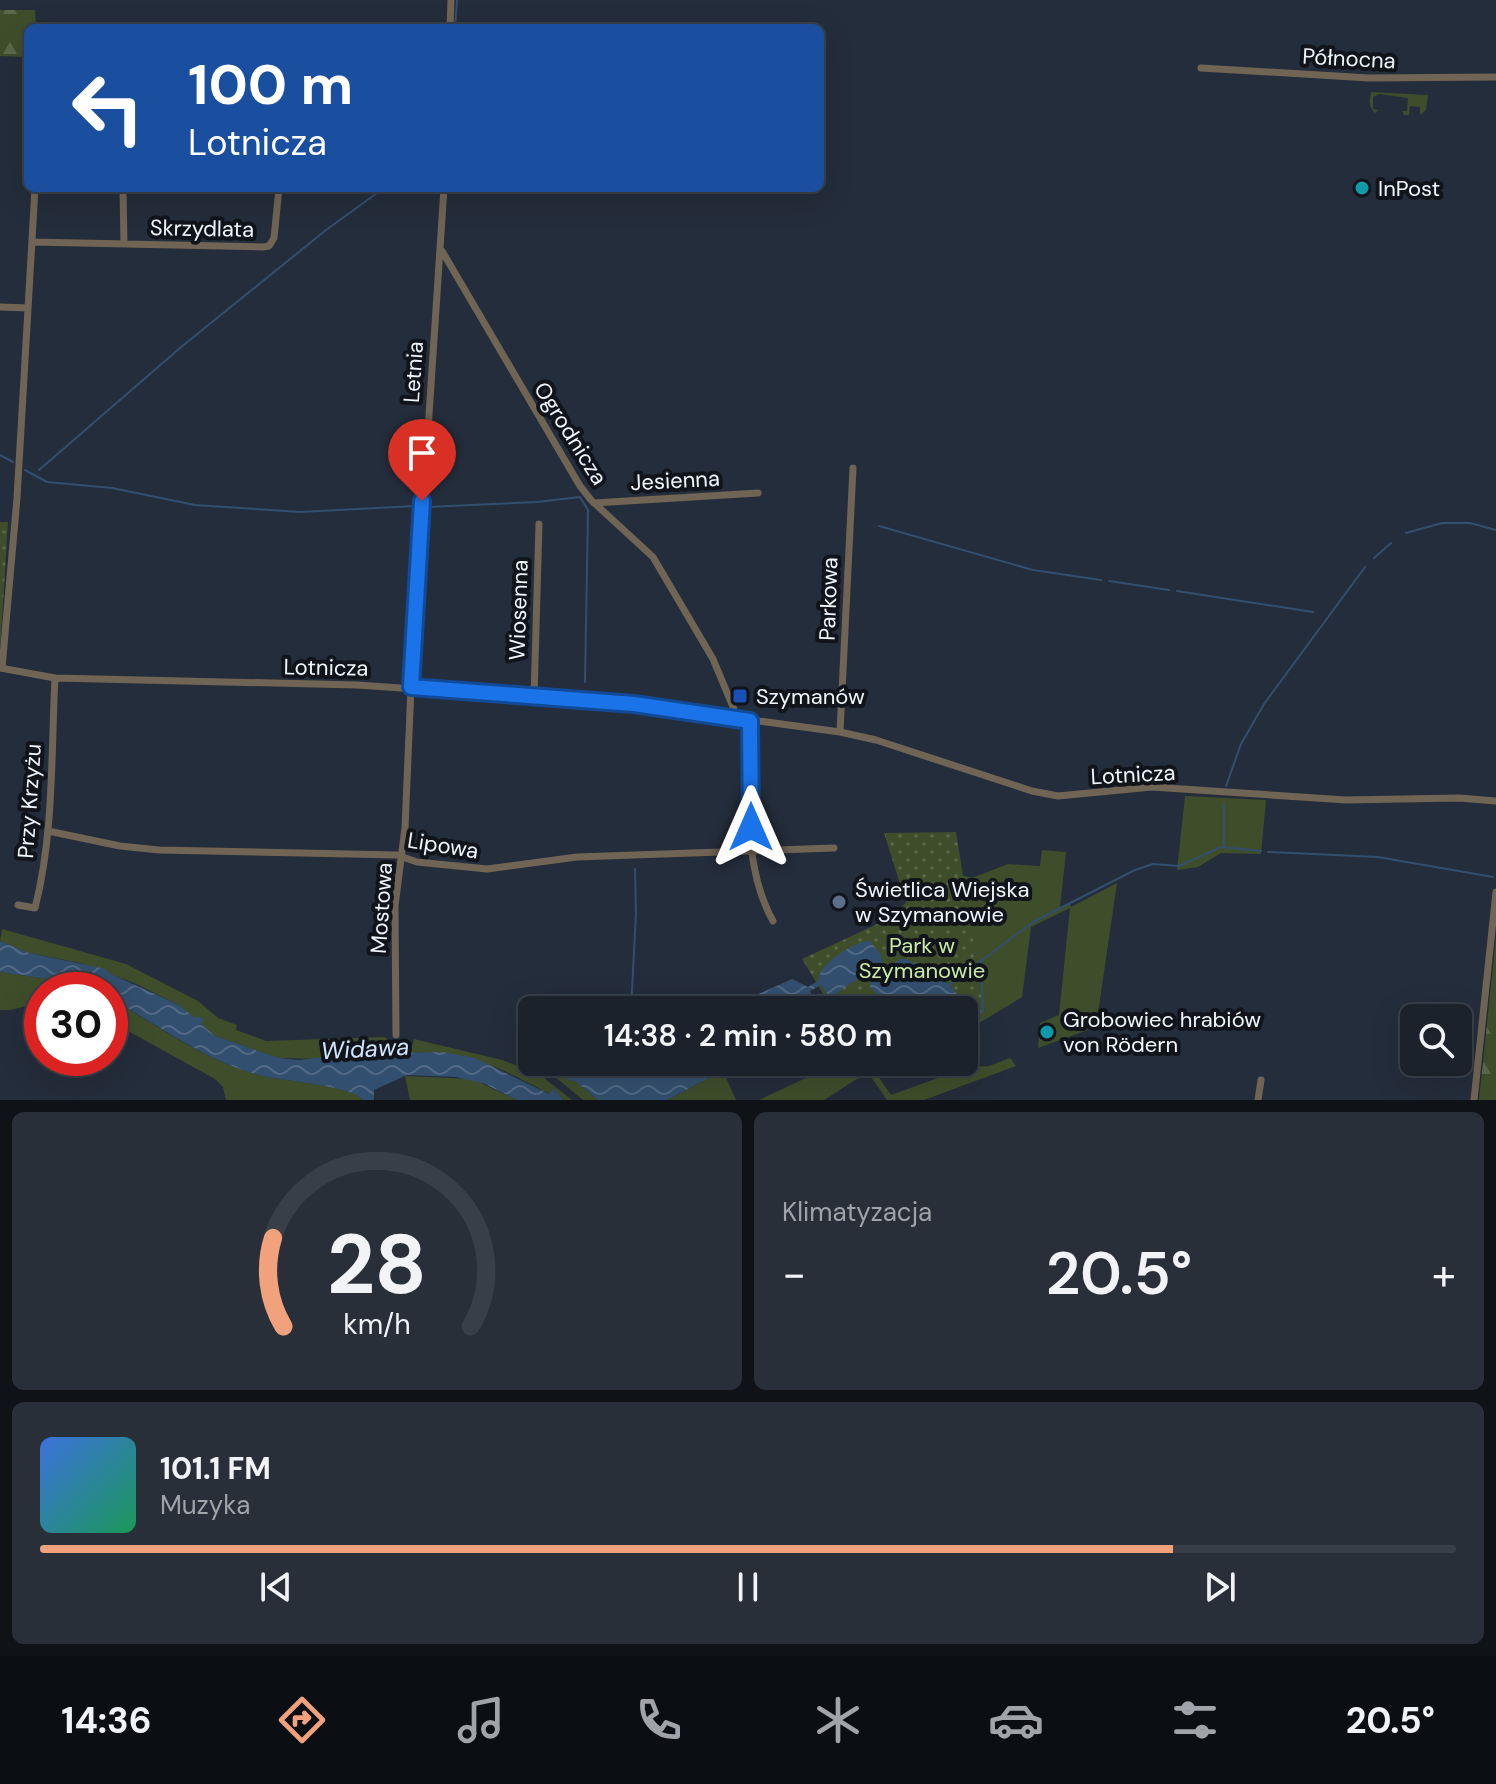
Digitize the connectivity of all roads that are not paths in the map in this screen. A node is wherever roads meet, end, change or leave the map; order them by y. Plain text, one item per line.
1 (451, 0) edge
2 (450, 24) edge
3 (1201, 68) dead end
4 (1496, 77) edge
5 (35, 192) edge
6 (123, 192) edge
7 (279, 192) edge
8 (444, 192) edge
9 (32, 242) junction
10 (124, 244) junction
11 (441, 250) junction
12 (0, 307) edge
13 (28, 308) junction
14 (853, 468) dead end
15 (758, 493) dead end
16 (594, 503) junction
17 (539, 524) dead end
18 (1, 668) edge
19 (55, 678) junction
20 (411, 687) junction
21 (534, 697) junction
22 (744, 720) junction
23 (840, 732) junction
24 (1496, 801) edge
25 (48, 831) junction
26 (834, 848) dead end
27 (751, 853) junction
28 (403, 857) junction
29 (1496, 892) edge
30 (18, 905) dead end
31 (773, 921) dead end
32 (396, 1035) dead end
33 (1261, 1080) dead end
34 (1258, 1100) edge
35 (1474, 1100) edge

1 - 2 street
3 - 4 street, Północna
5 - 9 street
6 - 10 street, Skrzydlata
7 - 10 street, Skrzydlata
8 - 11 street
9 - 10 street, Skrzydlata
9 - 13 street
11 - 16 street, Ogrodnicza
11 - 20 street, Letnia
12 - 13 street
13 - 18 street
14 - 23 street, Parkowa
15 - 16 street, Jesienna
16 - 22 street, Ogrodnicza
17 - 21 street, Wiosenna
18 - 19 street, Lotnicza
19 - 20 street, Lotnicza
19 - 25 street, Przy Krzyżu
20 - 21 street, Lotnicza
20 - 28 street, Mostowa
21 - 22 street, Lotnicza
22 - 23 street, Lotnicza
22 - 27 street, Ogrodnicza
23 - 24 street, Lotnicza
25 - 28 street, Lipowa
25 - 30 street, Przy Krzyżu
26 - 27 street, Lipowa
27 - 28 street, Lipowa
27 - 31 street, Ogrodnicza
28 - 32 street, Mostowa
29 - 35 street
33 - 34 street

